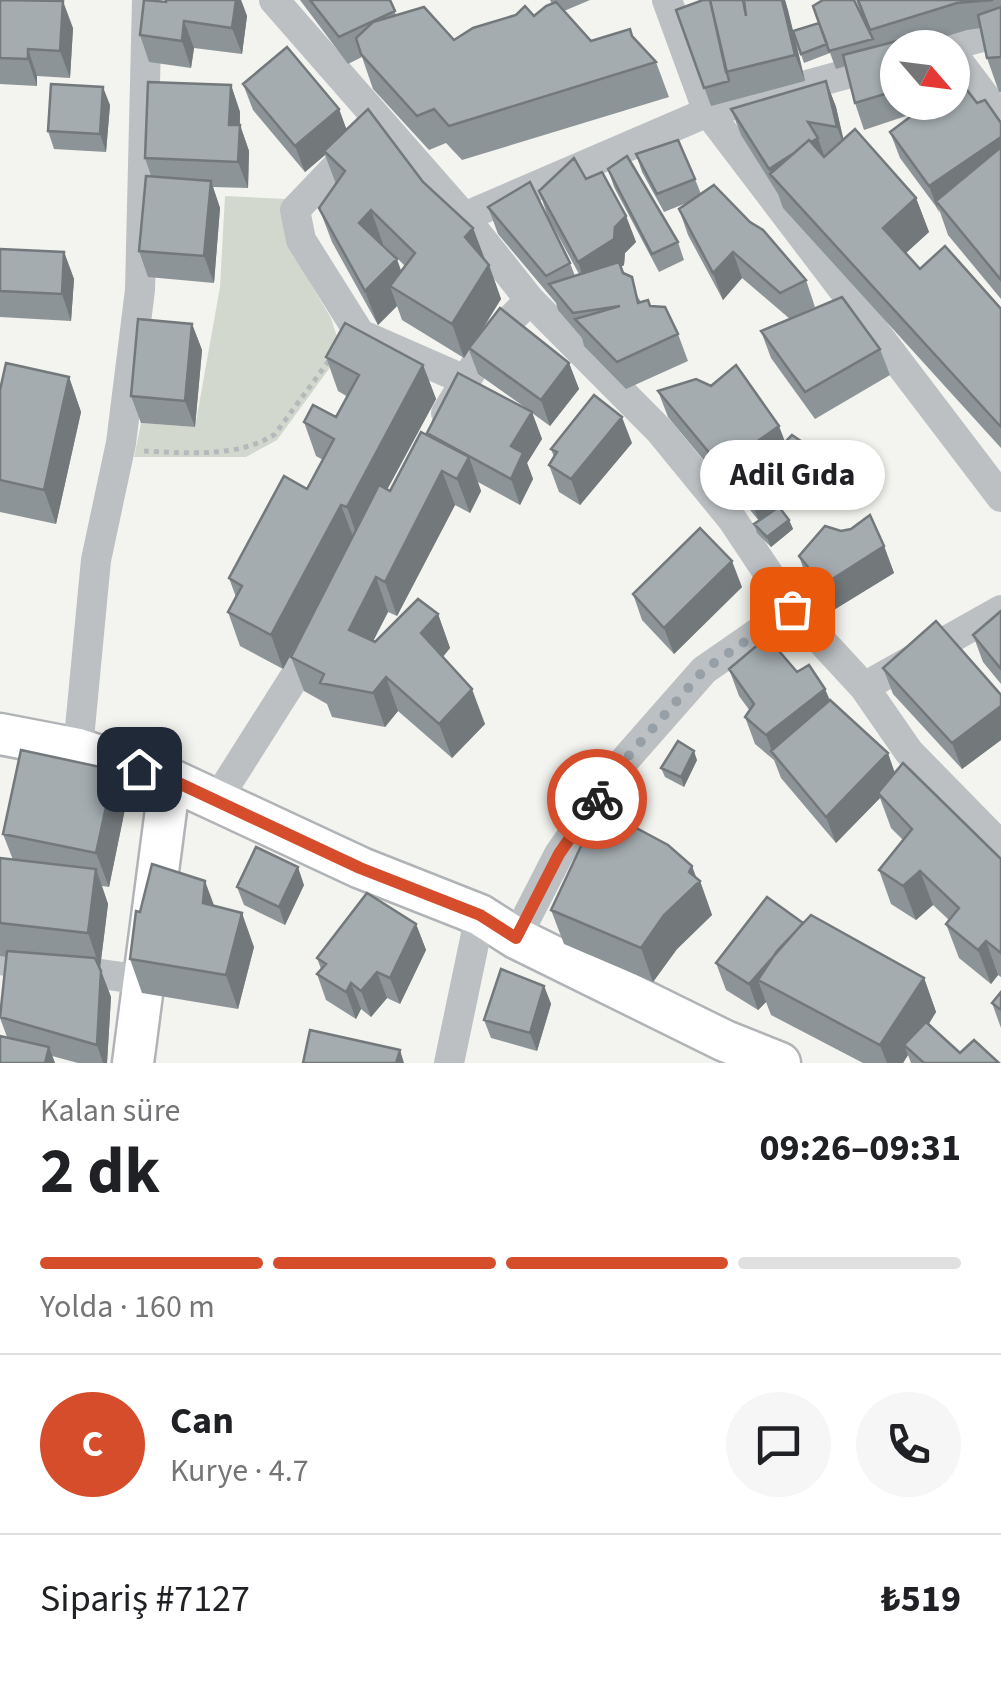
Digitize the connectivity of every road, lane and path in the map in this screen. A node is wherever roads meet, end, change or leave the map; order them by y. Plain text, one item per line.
1 (147, 0) edge
2 (274, 0) edge
3 (667, 0) edge
4 (1001, 32) edge
5 (970, 42) edge
6 (880, 65) edge
7 (970, 78) edge
8 (708, 112) junction
9 (1001, 118) edge
10 (386, 127) junction
11 (464, 218) junction
12 (530, 300) junction
13 (360, 334) junction
14 (465, 380) junction
15 (430, 442) edge
16 (119, 450) junction
17 (1001, 497) edge
18 (792, 609) junction
19 (1001, 610) edge
20 (333, 613) edge
21 (864, 688) junction
22 (0, 734) edge
23 (78, 748) junction
24 (170, 779) junction
25 (216, 801) junction
26 (1001, 846) edge
27 (480, 915) junction
28 (516, 938) junction
29 (0, 960) edge
30 (144, 980) junction
31 (765, 1060) edge
32 (133, 1063) edge
33 (450, 1063) edge

1 - 16 street
2 - 10 street
3 - 8 street
4 - 5 street
6 - 8 street
7 - 9 street
8 - 11 street
8 - 17 street
10 - 11 street
10 - 13 street
11 - 12 street
12 - 14 street
12 - 18 street
13 - 14 street
13 - 16 path
14 - 15 street
16 - 23 street
18 - 21 street
18 - 28 street
19 - 21 street
20 - 25 street
21 - 26 street
22 - 23 main road
23 - 24 main road
24 - 25 main road
24 - 30 main road
25 - 27 main road
27 - 28 main road
27 - 33 street
28 - 31 main road
29 - 30 street
30 - 32 main road

